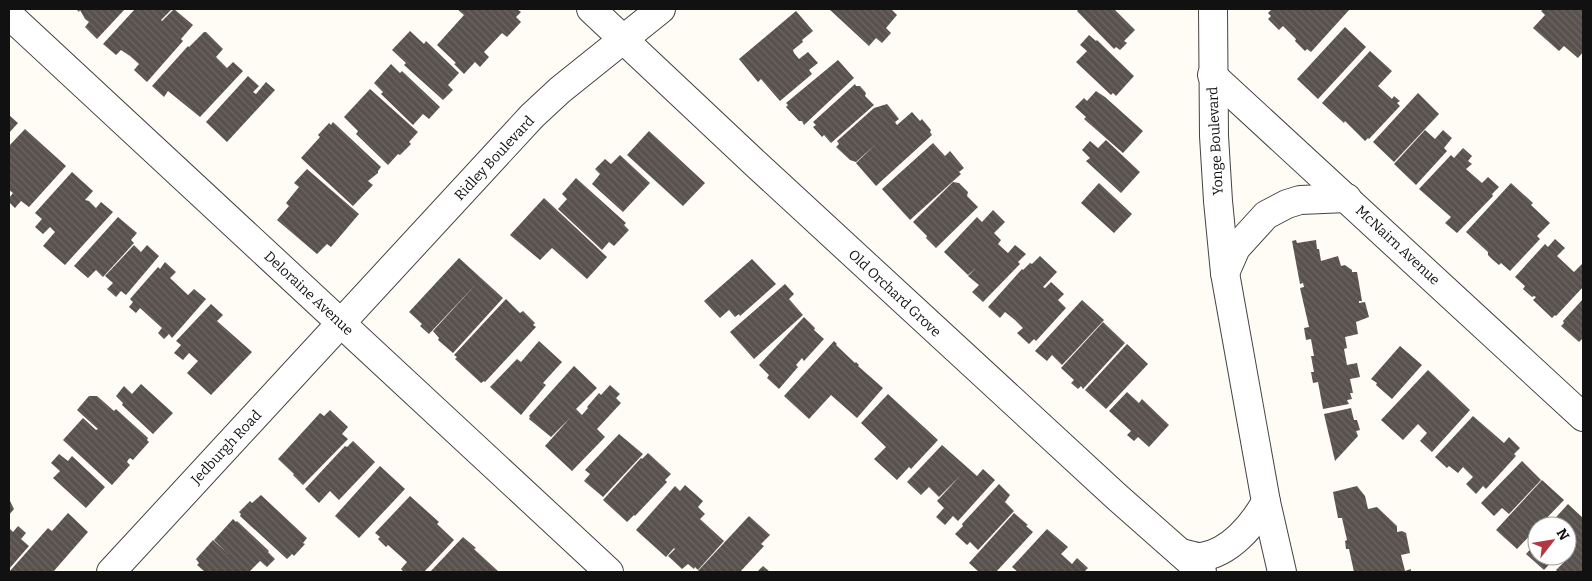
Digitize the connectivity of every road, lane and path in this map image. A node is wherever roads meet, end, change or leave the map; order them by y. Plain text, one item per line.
1 (591, 9) edge
2 (661, 9) edge
3 (1213, 9) edge
4 (9, 15) edge
5 (624, 39) junction
6 (1212, 74) junction
7 (1347, 198) junction
8 (1225, 273) junction
9 (340, 322) junction
10 (1583, 417) edge
11 (1266, 502) junction
12 (1181, 552) junction
13 (111, 572) edge
14 (609, 572) edge
15 (1202, 572) edge
16 (1282, 572) edge

1 - 5 street, Old Orchard Grove
2 - 5 street, Ridley Boulevard
3 - 6 street, Yonge Boulevard
4 - 9 street, Deloraine Avenue
5 - 9 street, Ridley Boulevard
5 - 12 street, Old Orchard Grove
6 - 7 street, McNairn Avenue
6 - 8 street, Yonge Boulevard
7 - 8 street
7 - 10 street, McNairn Avenue
8 - 11 street, Yonge Boulevard
9 - 13 street, Jedburgh Road
9 - 14 street, Deloraine Avenue
11 - 12 street
11 - 16 street, Yonge Boulevard
12 - 15 street, Old Orchard Grove

